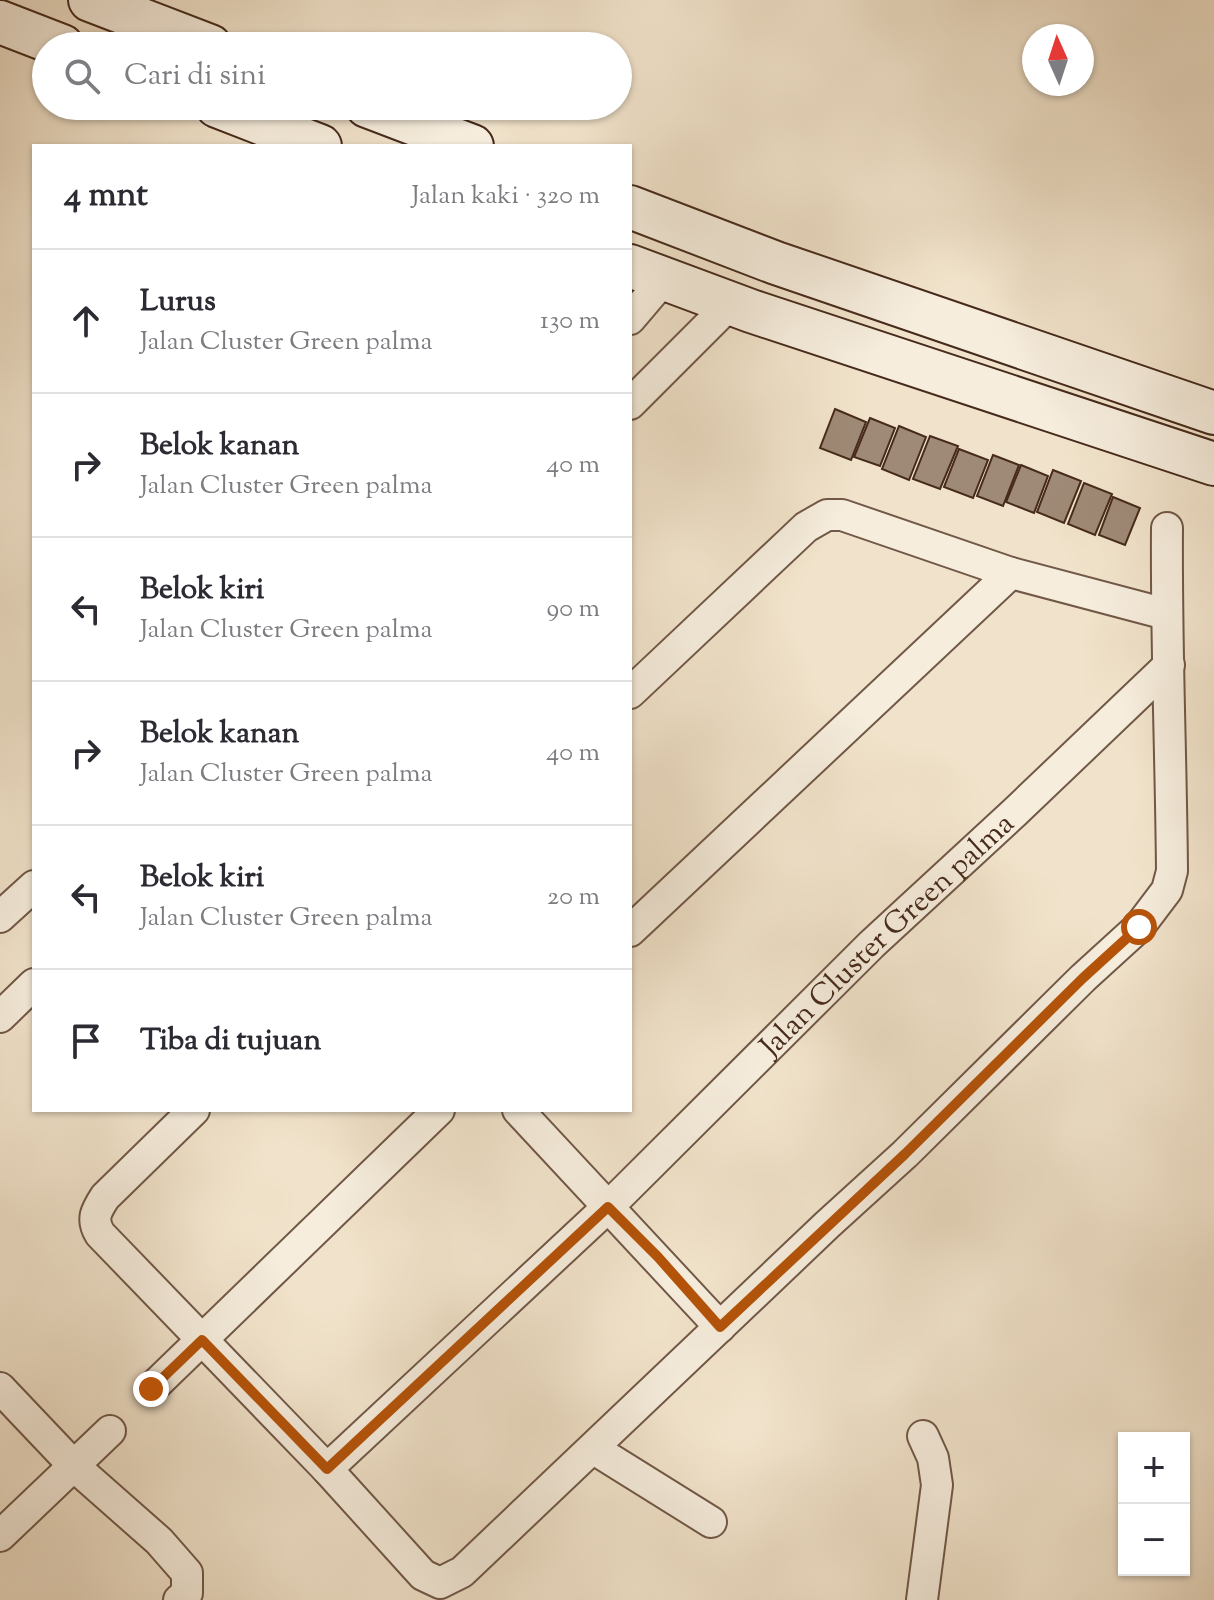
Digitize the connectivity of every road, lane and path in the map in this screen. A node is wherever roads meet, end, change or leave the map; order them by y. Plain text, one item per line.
1 (90, 0) edge
2 (0, 22) edge
3 (173, 32) edge
4 (32, 34) edge
5 (253, 120) edge
6 (404, 120) edge
7 (315, 144) edge
8 (467, 144) edge
9 (632, 208) edge
10 (647, 272) edge
11 (731, 303) junction
12 (632, 313) edge
13 (632, 402) edge
14 (1214, 413) edge
15 (1214, 464) edge
16 (1167, 528) dead end
17 (1011, 573) junction
18 (1166, 614) junction
19 (1169, 665) junction
20 (632, 691) edge
21 (32, 888) edge
22 (0, 917) edge
23 (632, 929) edge
24 (32, 986) edge
25 (0, 1017) edge
26 (192, 1112) edge
27 (437, 1112) edge
28 (520, 1112) edge
29 (608, 1207) junction
30 (720, 1327) junction
31 (202, 1340) junction
32 (0, 1388) edge
33 (151, 1389) dead end
34 (110, 1431) dead end
35 (923, 1436) dead end
36 (594, 1449) junction
37 (74, 1466) junction
38 (327, 1469) junction
39 (711, 1522) dead end
40 (0, 1536) edge
41 (179, 1600) edge
42 (922, 1600) edge

1 - 3 street
2 - 4 street
5 - 7 street
6 - 8 street
9 - 14 street
10 - 11 street
10 - 12 street
11 - 13 street
11 - 15 street
16 - 18 street
17 - 18 street
17 - 20 street
17 - 23 street
18 - 19 street
19 - 29 street, Jalan Cluster Green palma
19 - 30 street
21 - 22 street
24 - 25 street
26 - 31 street
27 - 31 street
28 - 29 street
29 - 30 street
29 - 38 street, Jalan Cluster Green palma
30 - 36 street
31 - 33 street
31 - 38 street
32 - 37 street
34 - 37 street
35 - 42 street
36 - 38 street
36 - 39 street
37 - 40 street
37 - 41 street

